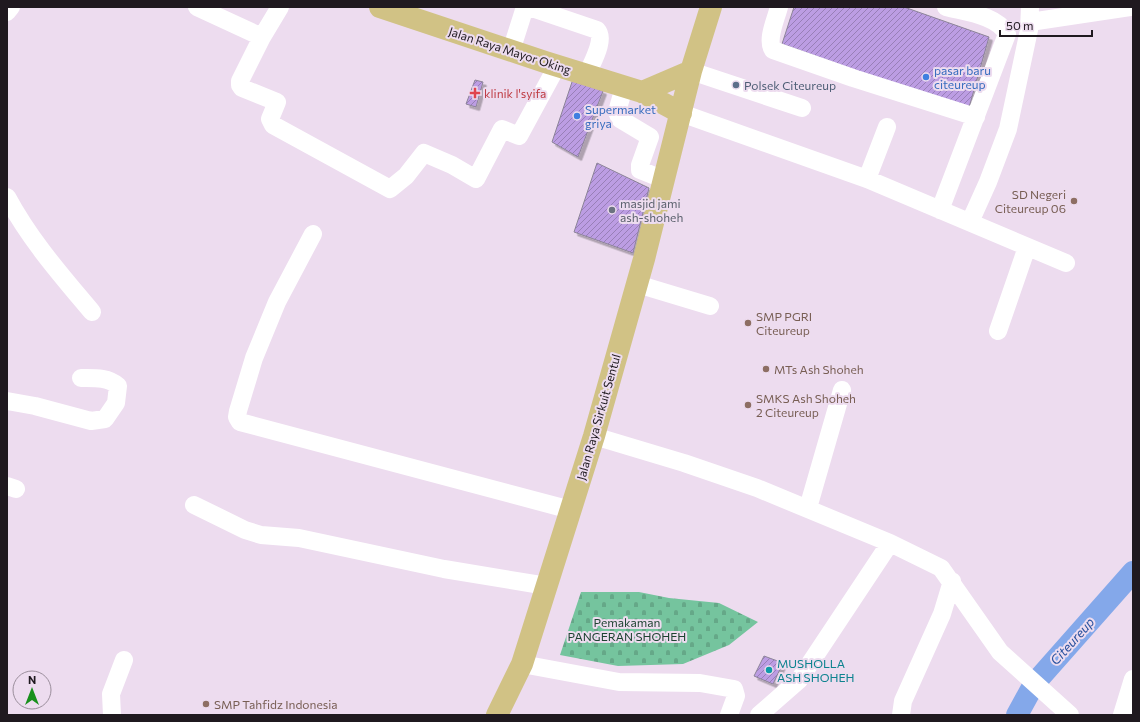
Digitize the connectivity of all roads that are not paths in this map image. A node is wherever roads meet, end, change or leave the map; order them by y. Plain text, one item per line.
1 (11, 7) edge
2 (197, 7) edge
3 (280, 7) edge
4 (380, 7) edge
5 (525, 7) edge
6 (529, 7) edge
7 (711, 7) edge
8 (779, 7) edge
9 (946, 7) edge
10 (1130, 7) edge
11 (7, 12) edge
12 (980, 12) edge
13 (425, 14) edge
14 (1027, 14) edge
15 (1007, 34) junction
16 (262, 37) junction
17 (511, 51) junction
18 (557, 66) junction
19 (691, 71) junction
20 (587, 75) junction
21 (633, 89) junction
22 (802, 108) dead end
23 (681, 113) junction
24 (976, 117) junction
25 (887, 127) dead end
26 (867, 179) junction
27 (665, 180) junction
28 (7, 197) edge
29 (940, 210) junction
30 (967, 220) junction
31 (313, 234) dead end
32 (1027, 248) junction
33 (1066, 263) dead end
34 (636, 284) junction
35 (710, 306) dead end
36 (92, 312) dead end
37 (998, 331) dead end
38 (81, 378) dead end
39 (842, 390) dead end
40 (7, 401) edge
41 (594, 436) junction
42 (194, 505) dead end
43 (808, 508) junction
44 (571, 510) junction
45 (890, 543) junction
46 (952, 581) junction
47 (547, 586) junction
48 (124, 660) dead end
49 (522, 664) junction
50 (1133, 679) edge
51 (1067, 711) edge
52 (500, 714) edge
53 (112, 715) edge
54 (729, 715) edge
55 (759, 715) edge
56 (901, 715) edge
57 (1122, 715) edge

1 - 11 street
2 - 16 street
3 - 16 street
4 - 13 main road, Jalan Raya Mayor Oking
5 - 17 street
6 - 20 street
7 - 19 main road, Jalan Raya Sirkuit Sentul
8 - 24 street
9 - 12 street
10 - 14 street
12 - 15 street
13 - 17 main road, Jalan Raya Mayor Oking
14 - 15 street
14 - 30 street
15 - 24 street
16 - 18 street
17 - 18 main road, Jalan Raya Mayor Oking
18 - 20 main road, Jalan Raya Mayor Oking
19 - 21 main road
19 - 22 street
19 - 23 main road, Jalan Raya Sirkuit Sentul
20 - 21 main road, Jalan Raya Mayor Oking
21 - 23 main road, Jalan Raya Mayor Oking
21 - 27 street
23 - 26 street
23 - 27 main road, Jalan Raya Sirkuit Sentul
24 - 29 street
25 - 26 street
26 - 29 street
27 - 34 main road, Jalan Raya Sirkuit Sentul
28 - 36 street
29 - 30 street
30 - 32 street
31 - 44 street
32 - 33 street
32 - 37 street
34 - 35 street
34 - 41 main road, Jalan Raya Sirkuit Sentul
38 - 40 street
39 - 43 street
41 - 43 street
41 - 44 main road, Jalan Raya Sirkuit Sentul
42 - 47 street
43 - 45 street
44 - 47 main road, Jalan Raya Sirkuit Sentul
45 - 46 street
45 - 55 street
46 - 51 street
46 - 56 street
47 - 49 main road, Jalan Raya Sirkuit Sentul
48 - 53 street
49 - 52 main road, Jalan Raya Sirkuit Sentul
49 - 54 street
50 - 57 street

